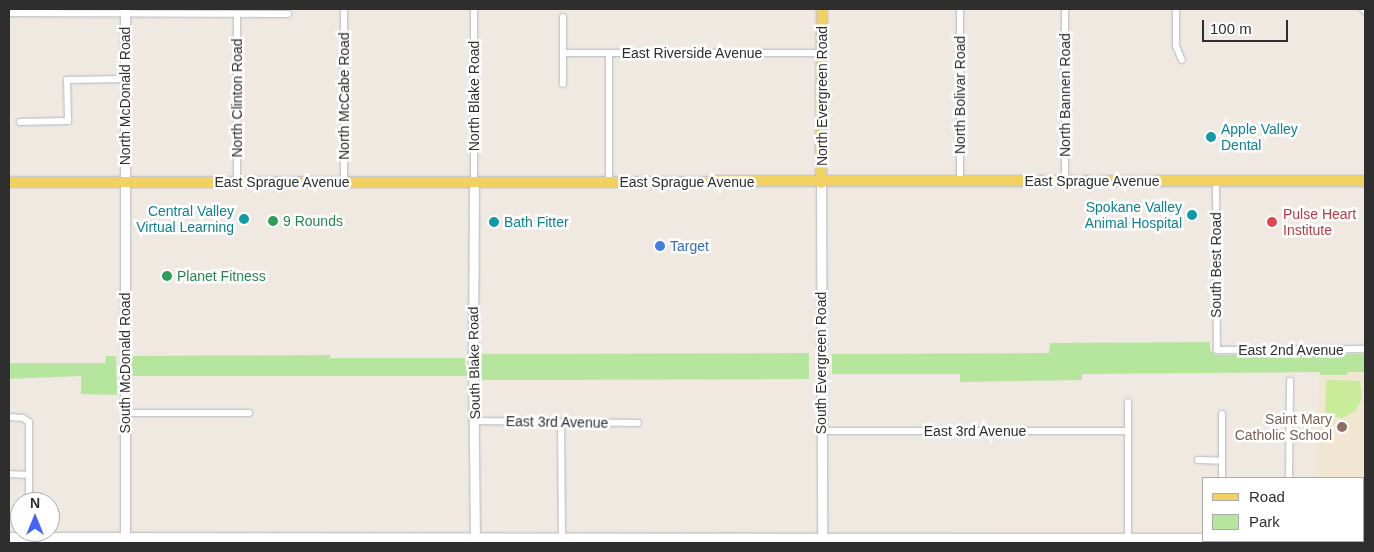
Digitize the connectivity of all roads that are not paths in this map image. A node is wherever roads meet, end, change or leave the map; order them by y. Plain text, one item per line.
1 (344, 9) edge
2 (474, 9) edge
3 (822, 9) edge
4 (960, 9) edge
5 (1066, 9) edge
6 (1176, 9) edge
7 (35, 11) edge
8 (125, 12) edge
9 (9, 13) edge
10 (237, 14) junction
11 (288, 14) dead end
12 (563, 17) dead end
13 (563, 53) junction
14 (609, 53) junction
15 (821, 54) junction
16 (1182, 60) dead end
17 (126, 79) junction
18 (563, 84) dead end
19 (20, 122) dead end
20 (1065, 181) junction
21 (1216, 181) junction
22 (1365, 181) edge
23 (9, 182) edge
24 (124, 182) junction
25 (237, 182) junction
26 (474, 182) junction
27 (609, 182) junction
28 (960, 182) junction
29 (344, 183) junction
30 (821, 183) junction
31 (1365, 349) edge
32 (1217, 350) joint
33 (1290, 382) dead end
34 (1128, 402) dead end
35 (125, 413) junction
36 (249, 413) dead end
37 (1222, 414) dead end
38 (9, 417) edge
39 (475, 421) junction
40 (561, 422) junction
41 (638, 422) dead end
42 (821, 431) junction
43 (1128, 431) junction
44 (1198, 460) dead end
45 (1222, 461) junction
46 (9, 474) edge
47 (29, 475) junction
48 (1222, 477) edge
49 (1289, 477) edge
50 (29, 492) edge
51 (60, 536) edge
52 (562, 537) junction
53 (1128, 538) junction
54 (1202, 538) edge
55 (125, 540) edge
56 (475, 540) edge
57 (822, 540) edge
58 (993, 541) edge

1 - 29 street, North McCabe Road
2 - 26 street, North Blake Road
3 - 15 main road, North Evergreen Road
4 - 28 street, North Bolivar Road
5 - 20 street, North Bannen Road
6 - 16 street
7 - 8 street
7 - 9 street
8 - 10 street
8 - 17 street, North McDonald Road
10 - 11 street
10 - 25 street, North Clinton Road
12 - 13 street
13 - 14 street, East Riverside Avenue
13 - 18 street
14 - 15 street, East Riverside Avenue
14 - 27 street
15 - 30 main road, North Evergreen Road
17 - 19 street
17 - 24 street, North McDonald Road
20 - 21 main road, East Sprague Avenue
20 - 28 main road, East Sprague Avenue
21 - 22 main road, East Sprague Avenue
21 - 32 street, South Best Road
23 - 24 main road, East Sprague Avenue
24 - 25 main road, East Sprague Avenue
24 - 35 street, South McDonald Road
25 - 29 main road, East Sprague Avenue
26 - 27 main road, East Sprague Avenue
26 - 29 main road, East Sprague Avenue
26 - 39 street, South Blake Road
27 - 30 main road, East Sprague Avenue
28 - 30 main road, East Sprague Avenue
30 - 42 street, South Evergreen Road
31 - 32 street, East 2nd Avenue
33 - 49 street
34 - 43 street
35 - 36 street
35 - 55 street, South McDonald Road
37 - 45 street
38 - 47 street
39 - 40 street, East 3rd Avenue
39 - 56 street, South Blake Road
40 - 41 street, East 3rd Avenue
40 - 52 street
42 - 43 street, East 3rd Avenue
42 - 57 street, South Evergreen Road
43 - 53 street
44 - 45 street
45 - 48 street
46 - 47 street
47 - 50 street
51 - 55 street
52 - 56 street
52 - 57 street
53 - 54 street
53 - 58 street
55 - 56 street
57 - 58 street

